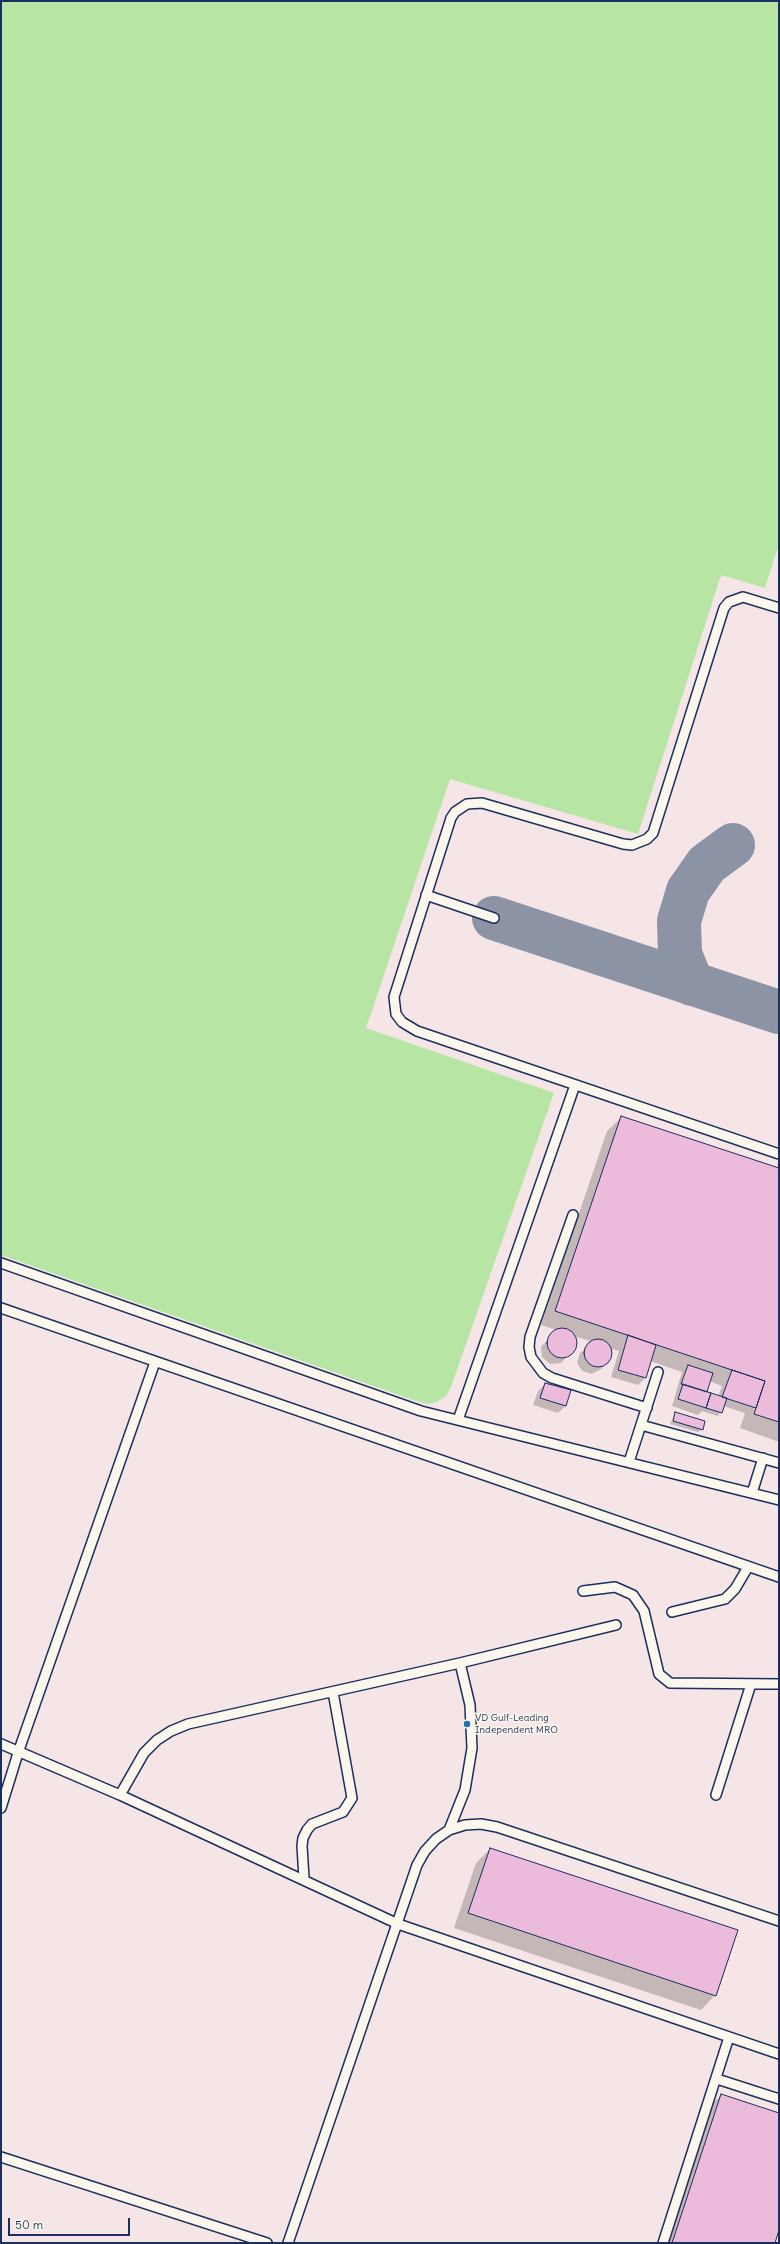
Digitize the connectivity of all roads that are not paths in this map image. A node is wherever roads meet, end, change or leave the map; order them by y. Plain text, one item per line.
1 (779, 608) edge
2 (426, 895) junction
3 (494, 918) dead end
4 (575, 1085) junction
5 (779, 1154) edge
6 (573, 1215) dead end
7 (1, 1263) edge
8 (1, 1308) edge
9 (156, 1362) junction
10 (658, 1372) dead end
11 (647, 1408) junction
12 (458, 1420) junction
13 (641, 1425) junction
14 (763, 1458) junction
15 (629, 1462) junction
16 (779, 1463) edge
17 (752, 1493) junction
18 (779, 1500) edge
19 (748, 1567) junction
20 (779, 1577) edge
21 (583, 1591) dead end
22 (672, 1612) dead end
23 (616, 1625) dead end
24 (460, 1663) junction
25 (751, 1684) junction
26 (779, 1684) edge
27 (333, 1692) junction
28 (1, 1744) edge
29 (19, 1750) junction
30 (120, 1795) junction
31 (716, 1795) dead end
32 (1, 1808) edge
33 (449, 1830) junction
34 (304, 1878) junction
35 (779, 1921) edge
36 (398, 1924) junction
37 (729, 2037) junction
38 (779, 2054) edge
39 (717, 2079) junction
40 (779, 2099) edge
41 (1, 2157) edge
42 (267, 2243) edge
43 (288, 2243) edge
44 (663, 2243) edge

1 - 2 lane
2 - 3 lane
2 - 4 lane
4 - 5 lane
4 - 12 lane
6 - 11 lane
7 - 12 lane
8 - 9 lane
9 - 19 lane
9 - 29 lane
10 - 11 lane
11 - 13 lane
12 - 15 lane
13 - 14 lane
13 - 15 lane
14 - 16 lane
14 - 17 lane
15 - 17 lane
17 - 18 lane
19 - 20 lane
19 - 22 lane
21 - 25 lane
23 - 24 lane
24 - 27 lane
24 - 33 lane
25 - 26 lane
25 - 31 lane
27 - 30 lane
27 - 34 lane
28 - 29 lane
29 - 30 lane
29 - 32 lane
30 - 34 lane
33 - 35 lane
33 - 36 lane
34 - 36 lane
36 - 37 lane
36 - 43 lane
37 - 38 lane
37 - 39 lane
39 - 40 lane
39 - 44 lane
41 - 42 lane

